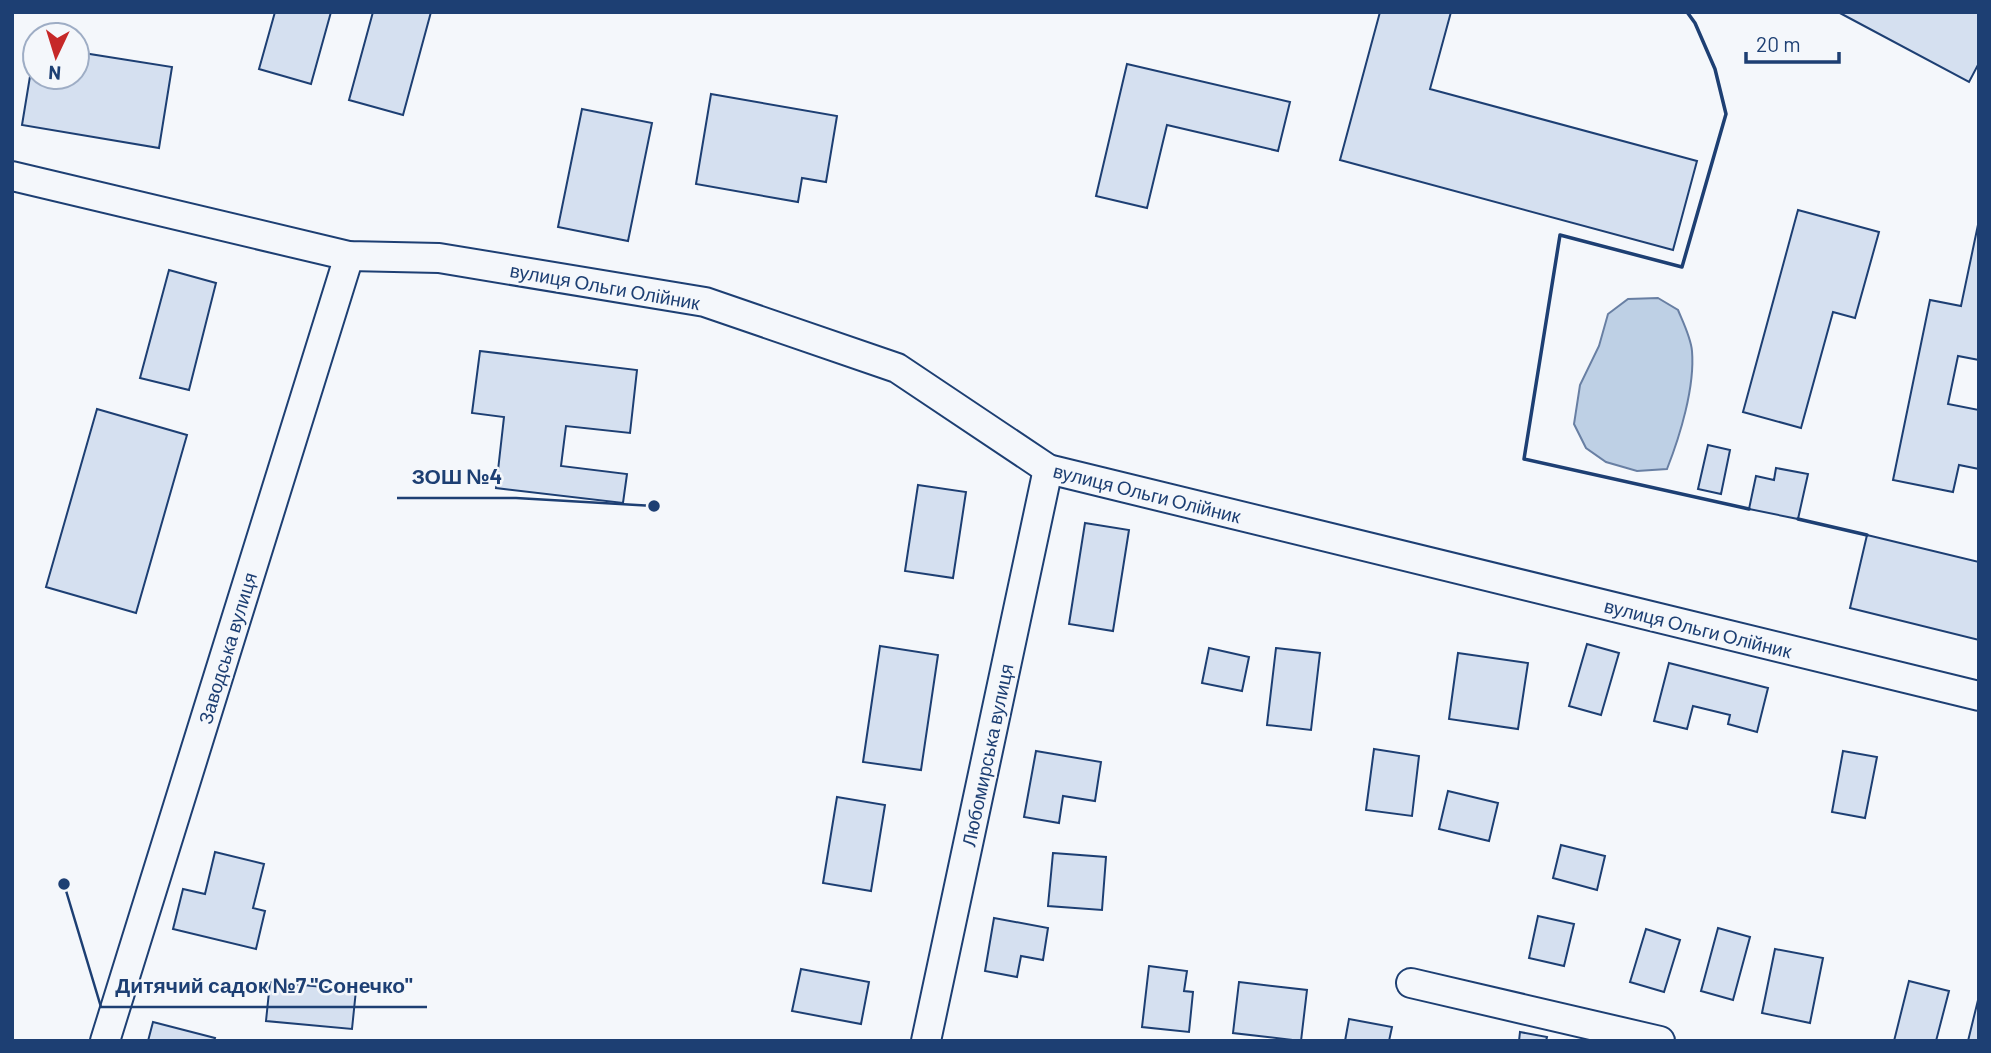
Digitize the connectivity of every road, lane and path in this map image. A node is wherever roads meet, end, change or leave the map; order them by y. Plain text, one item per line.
1 (12, 176) edge
2 (349, 256) junction
3 (1048, 469) junction
4 (1979, 696) edge
5 (1411, 984) dead end
6 (105, 1041) edge
7 (926, 1041) edge
8 (1660, 1041) edge

1 - 2 street, вулиця Ольги Олійник
2 - 3 street, вулиця Ольги Олійник
2 - 6 street, Заводська вулиця
3 - 4 street, вулиця Ольги Олійник
3 - 7 street, Любомирська вулиця
5 - 8 street

